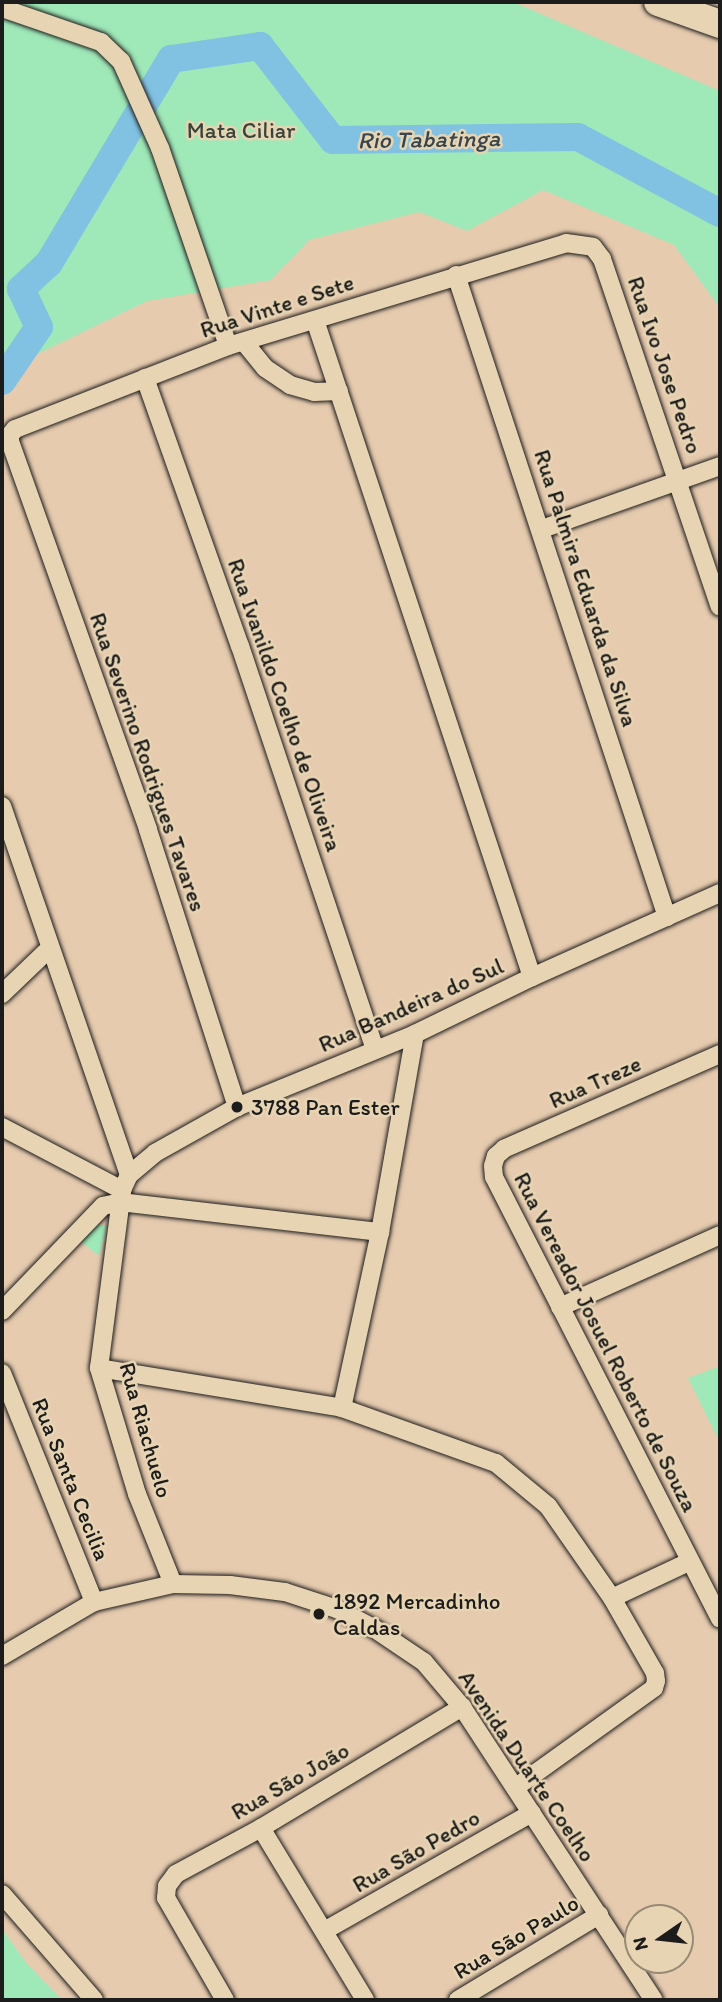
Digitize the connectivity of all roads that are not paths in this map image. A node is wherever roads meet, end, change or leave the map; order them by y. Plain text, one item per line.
1 (658, 2) edge
2 (2, 8) edge
3 (720, 24) edge
4 (566, 243) joint
5 (456, 275) junction
6 (315, 320) junction
7 (236, 344) junction
8 (145, 378) junction
9 (339, 391) junction
10 (10, 435) joint
11 (720, 466) edge
12 (679, 480) junction
13 (542, 529) junction
14 (720, 607) edge
15 (2, 806) edge
16 (720, 893) edge
17 (667, 917) junction
18 (49, 949) junction
19 (531, 977) junction
20 (2, 994) edge
21 (415, 1034) junction
22 (375, 1049) junction
23 (720, 1054) edge
24 (237, 1107) junction
25 (2, 1126) edge
26 (494, 1161) joint
27 (124, 1189) junction
28 (380, 1232) junction
29 (720, 1235) edge
30 (560, 1307) junction
31 (2, 1311) edge
32 (99, 1368) junction
33 (2, 1373) edge
34 (342, 1408) junction
35 (690, 1562) junction
36 (173, 1584) junction
37 (612, 1598) junction
38 (94, 1602) junction
39 (720, 1618) edge
40 (2, 1656) edge
41 (462, 1707) junction
42 (515, 1788) junction
43 (531, 1813) junction
44 (261, 1828) junction
45 (2, 1894) edge
46 (599, 1915) junction
47 (324, 1931) junction
48 (94, 2000) edge
49 (225, 2000) edge
50 (365, 2000) edge
51 (458, 2000) edge
52 (654, 2000) edge

1 - 3 main road
2 - 7 street
4 - 5 street, Rua Vinte e Sete
4 - 12 street, Rua Ivo Jose Pedro
5 - 6 street, Rua Vinte e Sete
5 - 13 street, Rua Palmira Eduarda da Silva
6 - 7 street, Rua Vinte e Sete
6 - 9 street
7 - 8 street, Rua Vinte e Sete
7 - 9 street
8 - 10 street, Rua Vinte e Sete
8 - 22 street, Rua Ivanildo Coelho de Oliveira
9 - 19 street
10 - 24 street, Rua Severino Rodrigues Tavares
11 - 12 street
12 - 13 street
12 - 14 street, Rua Ivo Jose Pedro
13 - 17 street, Rua Palmira Eduarda da Silva
15 - 18 street
16 - 17 street, Rua Bandeira do Sul
17 - 19 street, Rua Bandeira do Sul
18 - 20 street
18 - 27 street
19 - 21 street, Rua Bandeira do Sul
21 - 22 street, Rua Bandeira do Sul
21 - 28 street
22 - 24 street, Rua Bandeira do Sul
23 - 26 street, Rua Treze
24 - 27 street, Rua Bandeira do Sul
25 - 27 street
26 - 30 street, Rua Vereador Josuel Roberto de Souza
27 - 28 street
27 - 31 street, Rua Bandeira do Sul
27 - 32 street, Rua Riachuelo
28 - 34 street
29 - 30 street
30 - 35 street, Rua Vereador Josuel Roberto de Souza
32 - 34 street
32 - 36 street, Rua Riachuelo
33 - 38 street, Rua Santa Cecilia
34 - 37 street
35 - 37 street
35 - 39 street, Rua Vereador Josuel Roberto de Souza
36 - 38 street, Avenida Duarte Coelho
36 - 41 street, Avenida Duarte Coelho
37 - 42 street
38 - 40 street, Avenida Duarte Coelho
41 - 42 street, Avenida Duarte Coelho
41 - 44 street, Rua São João
42 - 43 street, Avenida Duarte Coelho
43 - 46 street, Avenida Duarte Coelho
43 - 47 street, Rua São Pedro
44 - 47 street
44 - 49 street, Rua São João
45 - 48 street
46 - 51 street, Rua São Paulo
46 - 52 street, Avenida Duarte Coelho
47 - 50 street

